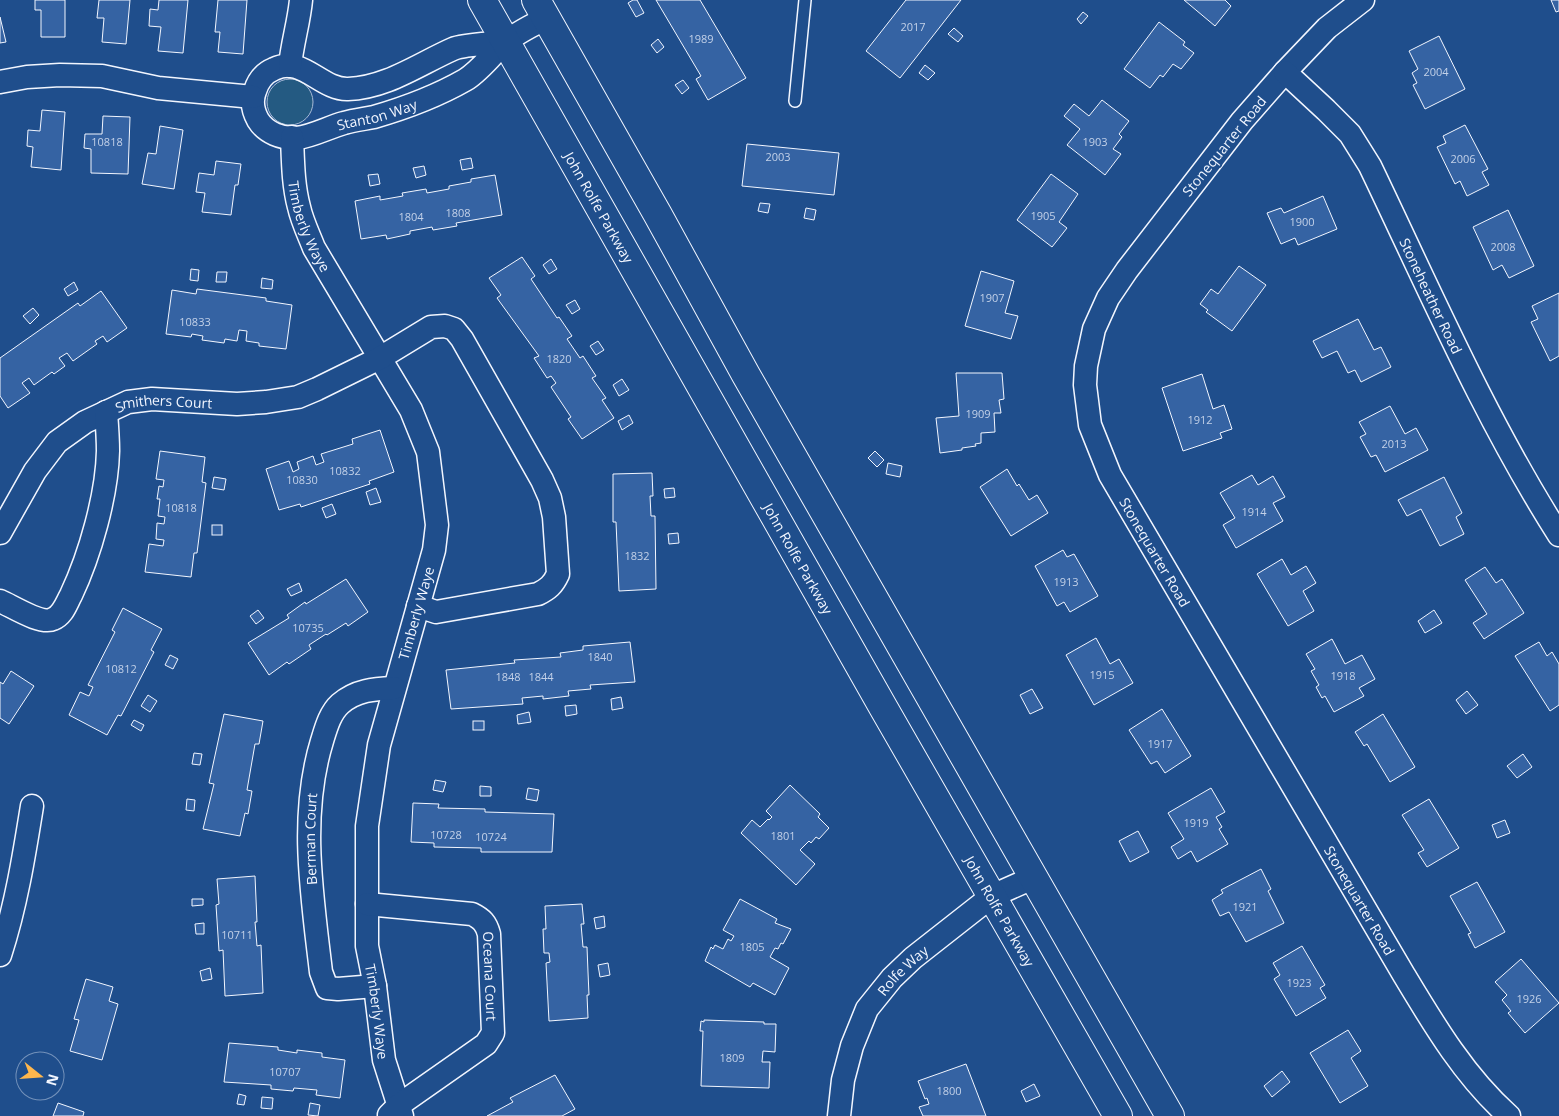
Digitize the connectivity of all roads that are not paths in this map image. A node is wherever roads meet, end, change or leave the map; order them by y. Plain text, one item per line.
1 (301, 0) edge
2 (482, 0) edge
3 (805, 0) edge
4 (1363, 0) edge
5 (541, 9) edge
6 (506, 42) junction
7 (290, 66) junction
8 (1285, 72) junction
9 (0, 82) edge
10 (253, 97) junction
11 (795, 100) dead end
12 (292, 137) junction
13 (380, 358) junction
14 (106, 412) junction
15 (0, 533) edge
16 (1559, 535) edge
17 (0, 601) edge
18 (418, 606) junction
19 (394, 688) junction
20 (32, 806) dead end
21 (1035, 877) junction
22 (992, 896) junction
23 (367, 904) junction
24 (0, 955) edge
25 (374, 986) junction
26 (396, 1112) edge
27 (840, 1116) edge
28 (1118, 1116) edge
29 (1170, 1116) edge
30 (1509, 1116) edge

1 - 7 street
2 - 6 main road, John Rolfe Parkway
3 - 11 lane
4 - 8 street, Stonequarter Road
5 - 6 street, Stanton Way
5 - 21 main road
6 - 7 street, Stanton Way
6 - 12 street, Stanton Way
6 - 22 main road, John Rolfe Parkway
7 - 10 street
8 - 16 street, Stoneheather Road
8 - 30 street, Stonequarter Road
9 - 10 street
10 - 12 street, Stanton Way
12 - 13 street, Timberly Waye
13 - 14 street, Smithers Court
13 - 18 street, Timberly Waye
13 - 18 street, Smithers Court
14 - 15 street, Smithers Court
14 - 17 street
18 - 19 street, Timberly Waye
19 - 23 street, Timberly Waye
19 - 25 street, Berman Court
20 - 24 street
21 - 22 street, Rolfe Way
21 - 29 main road
22 - 27 street, Rolfe Way
22 - 28 main road, John Rolfe Parkway
23 - 25 street, Timberly Waye
23 - 26 street, Oceana Court
25 - 26 street, Timberly Waye

